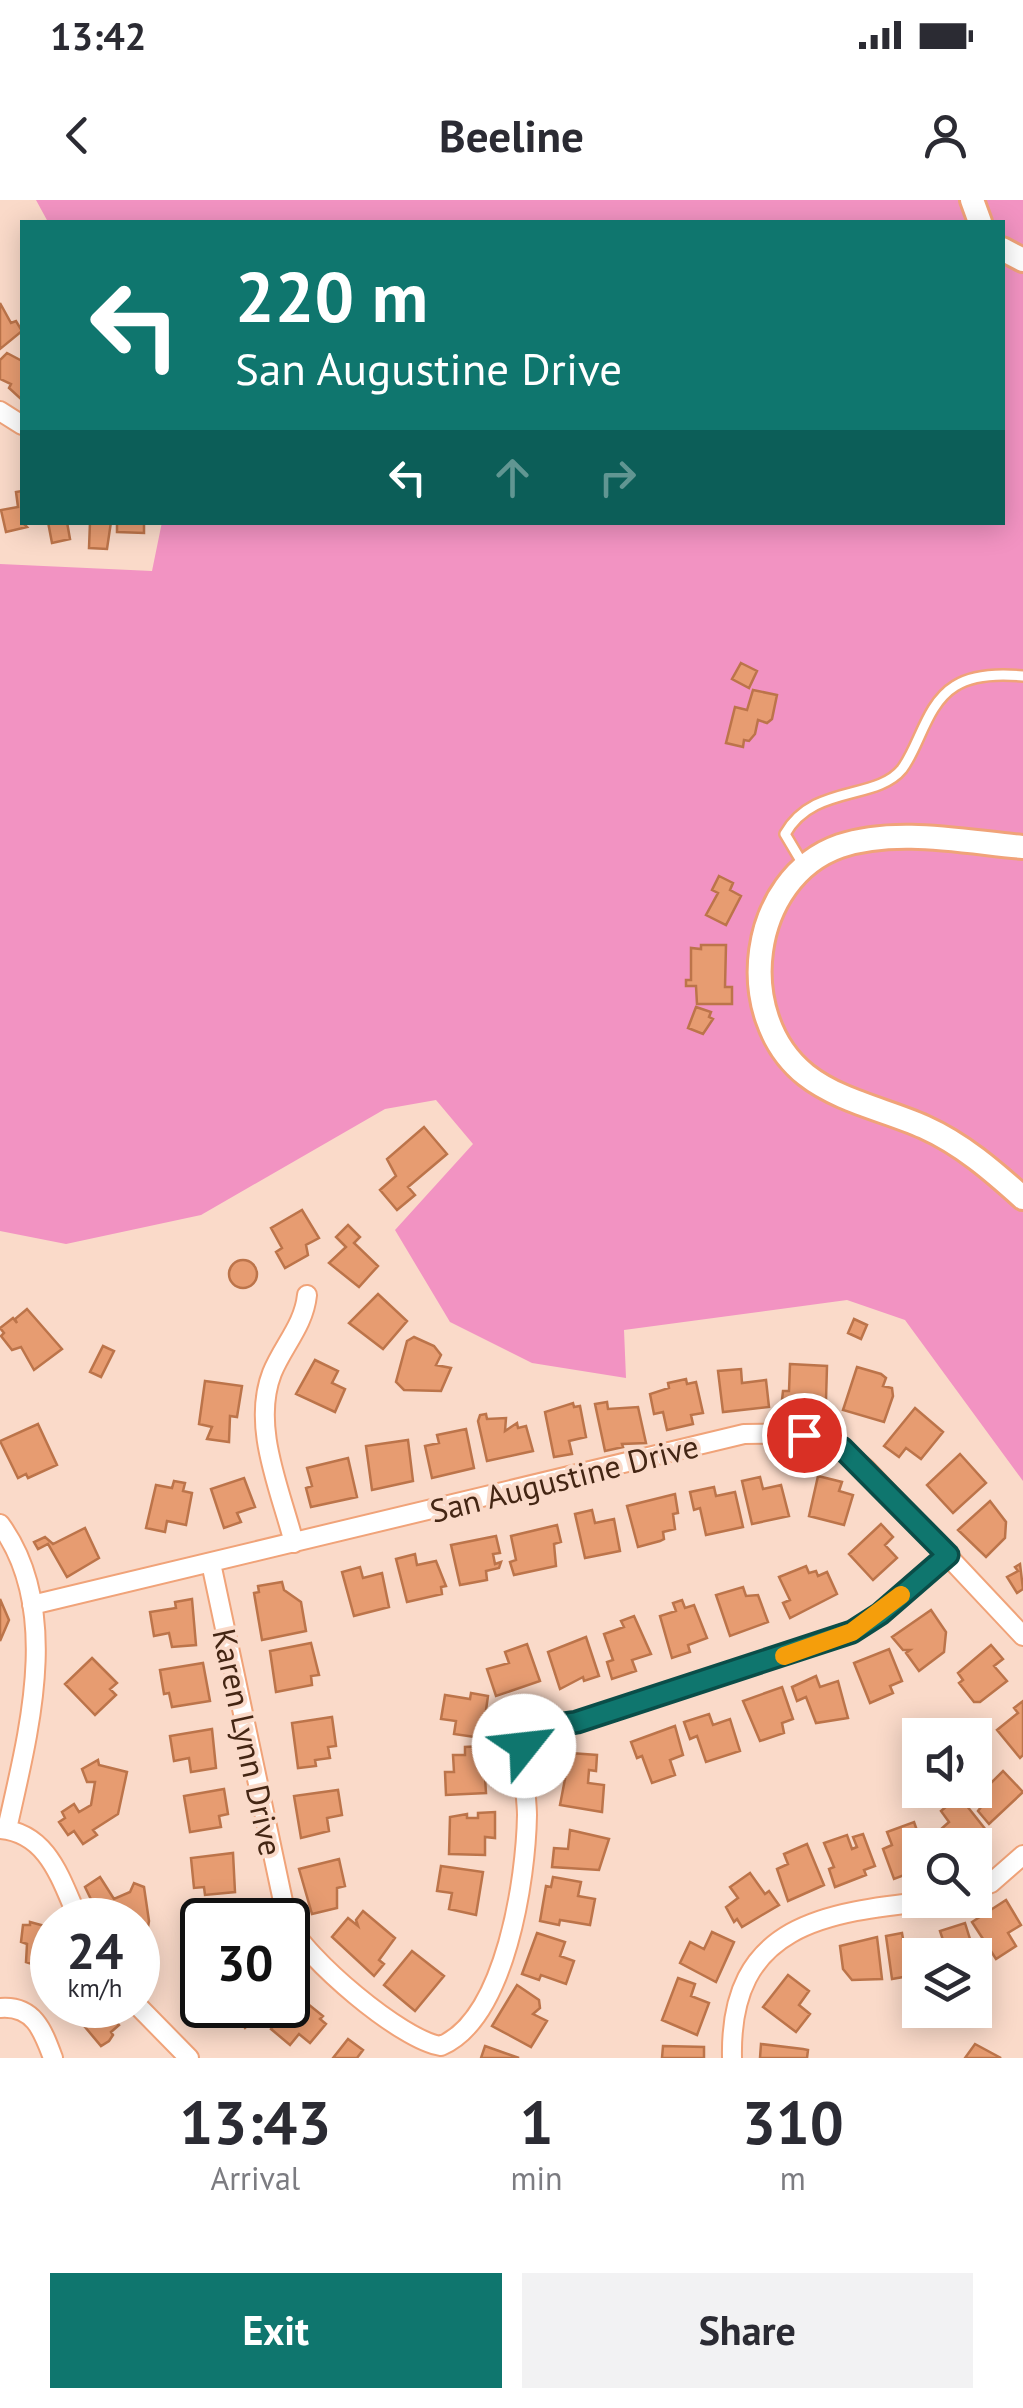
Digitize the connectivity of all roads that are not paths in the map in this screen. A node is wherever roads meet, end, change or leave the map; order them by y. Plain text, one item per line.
1 (1023, 676) edge
2 (1023, 847) edge
3 (805, 868) junction
4 (1023, 1198) edge
5 (307, 1295) dead end
6 (0, 1524) edge
7 (294, 1543) junction
8 (948, 1555) junction
9 (211, 1563) junction
10 (32, 1605) junction
11 (1023, 1636) edge
12 (4, 1829) edge
13 (1023, 1855) edge
14 (992, 1882) edge
15 (68, 1898) edge
16 (282, 1898) edge
17 (902, 1904) edge
18 (310, 1954) edge
19 (0, 2008) edge
20 (160, 2028) edge
21 (53, 2058) edge
22 (189, 2058) edge
23 (732, 2058) edge

1 - 3 lane
2 - 3 street
3 - 4 street
5 - 7 street
6 - 10 street
7 - 8 street, San Augustine Drive
7 - 9 street, San Augustine Drive
8 - 11 street, San Augustine Drive
8 - 18 street, Karen Lynn Drive
9 - 10 street, San Augustine Drive
9 - 16 street, Karen Lynn Drive
10 - 12 street
12 - 15 street
13 - 14 street
17 - 23 street
19 - 21 street
20 - 22 street

